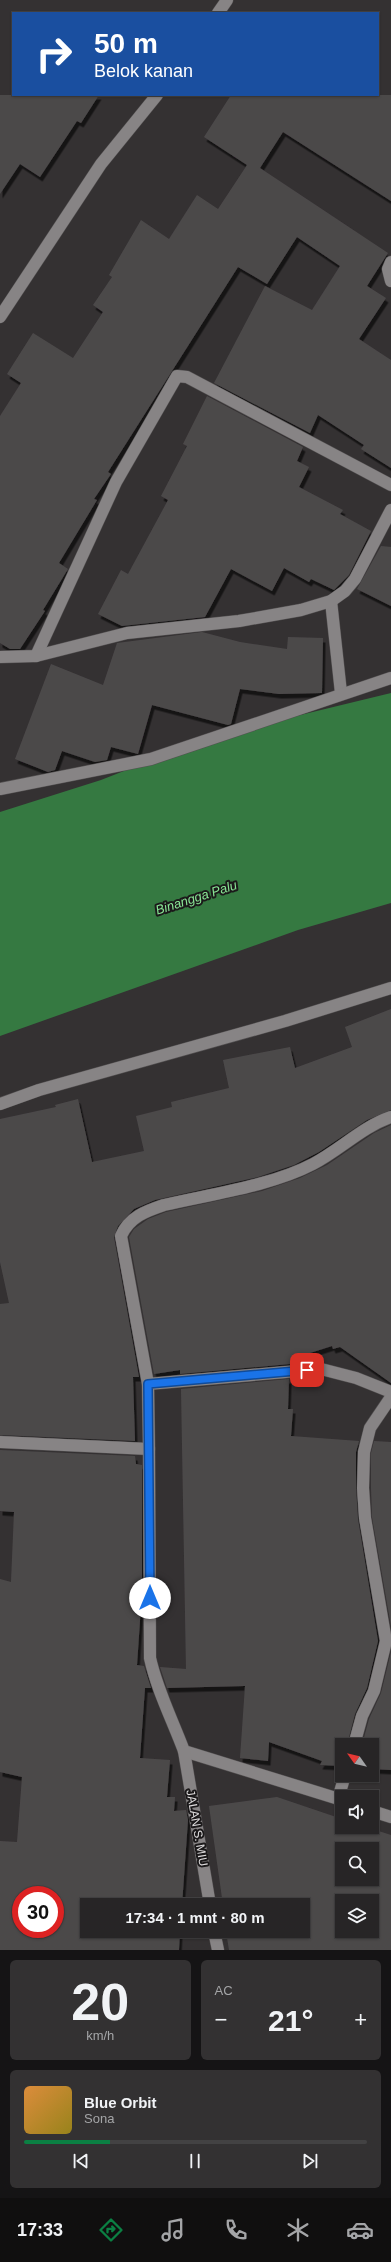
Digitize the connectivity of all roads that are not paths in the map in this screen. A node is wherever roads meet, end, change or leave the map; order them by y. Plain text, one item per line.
1 (227, 0) edge
2 (219, 12) edge
3 (155, 96) edge
4 (391, 262) edge
5 (391, 281) edge
6 (0, 317) edge
7 (391, 485) edge
8 (391, 510) edge
9 (331, 601) junction
10 (36, 656) junction
11 (0, 657) edge
12 (391, 678) edge
13 (341, 694) junction
14 (0, 789) edge
15 (391, 988) edge
16 (0, 1104) edge
17 (391, 1117) edge
18 (148, 1384) junction
19 (391, 1392) edge
20 (391, 1397) edge
21 (0, 1442) edge
22 (149, 1449) junction
23 (356, 1738) edge
24 (184, 1750) junction
25 (335, 1798) edge
26 (379, 1813) edge
27 (391, 1817) edge
28 (209, 1898) edge
29 (215, 1938) edge
30 (218, 1950) edge

1 - 2 street
3 - 6 street
4 - 5 street
7 - 10 street
8 - 9 street
9 - 10 street
9 - 13 street
10 - 11 street
12 - 13 street
13 - 14 street
15 - 16 street
17 - 18 street, JALAN S. MIU
18 - 19 street
18 - 22 street, JALAN S. MIU
20 - 23 street
21 - 22 street
22 - 24 street, JALAN S. MIU
24 - 25 street
24 - 28 street, JALAN S. MIU
26 - 27 street
29 - 30 street

